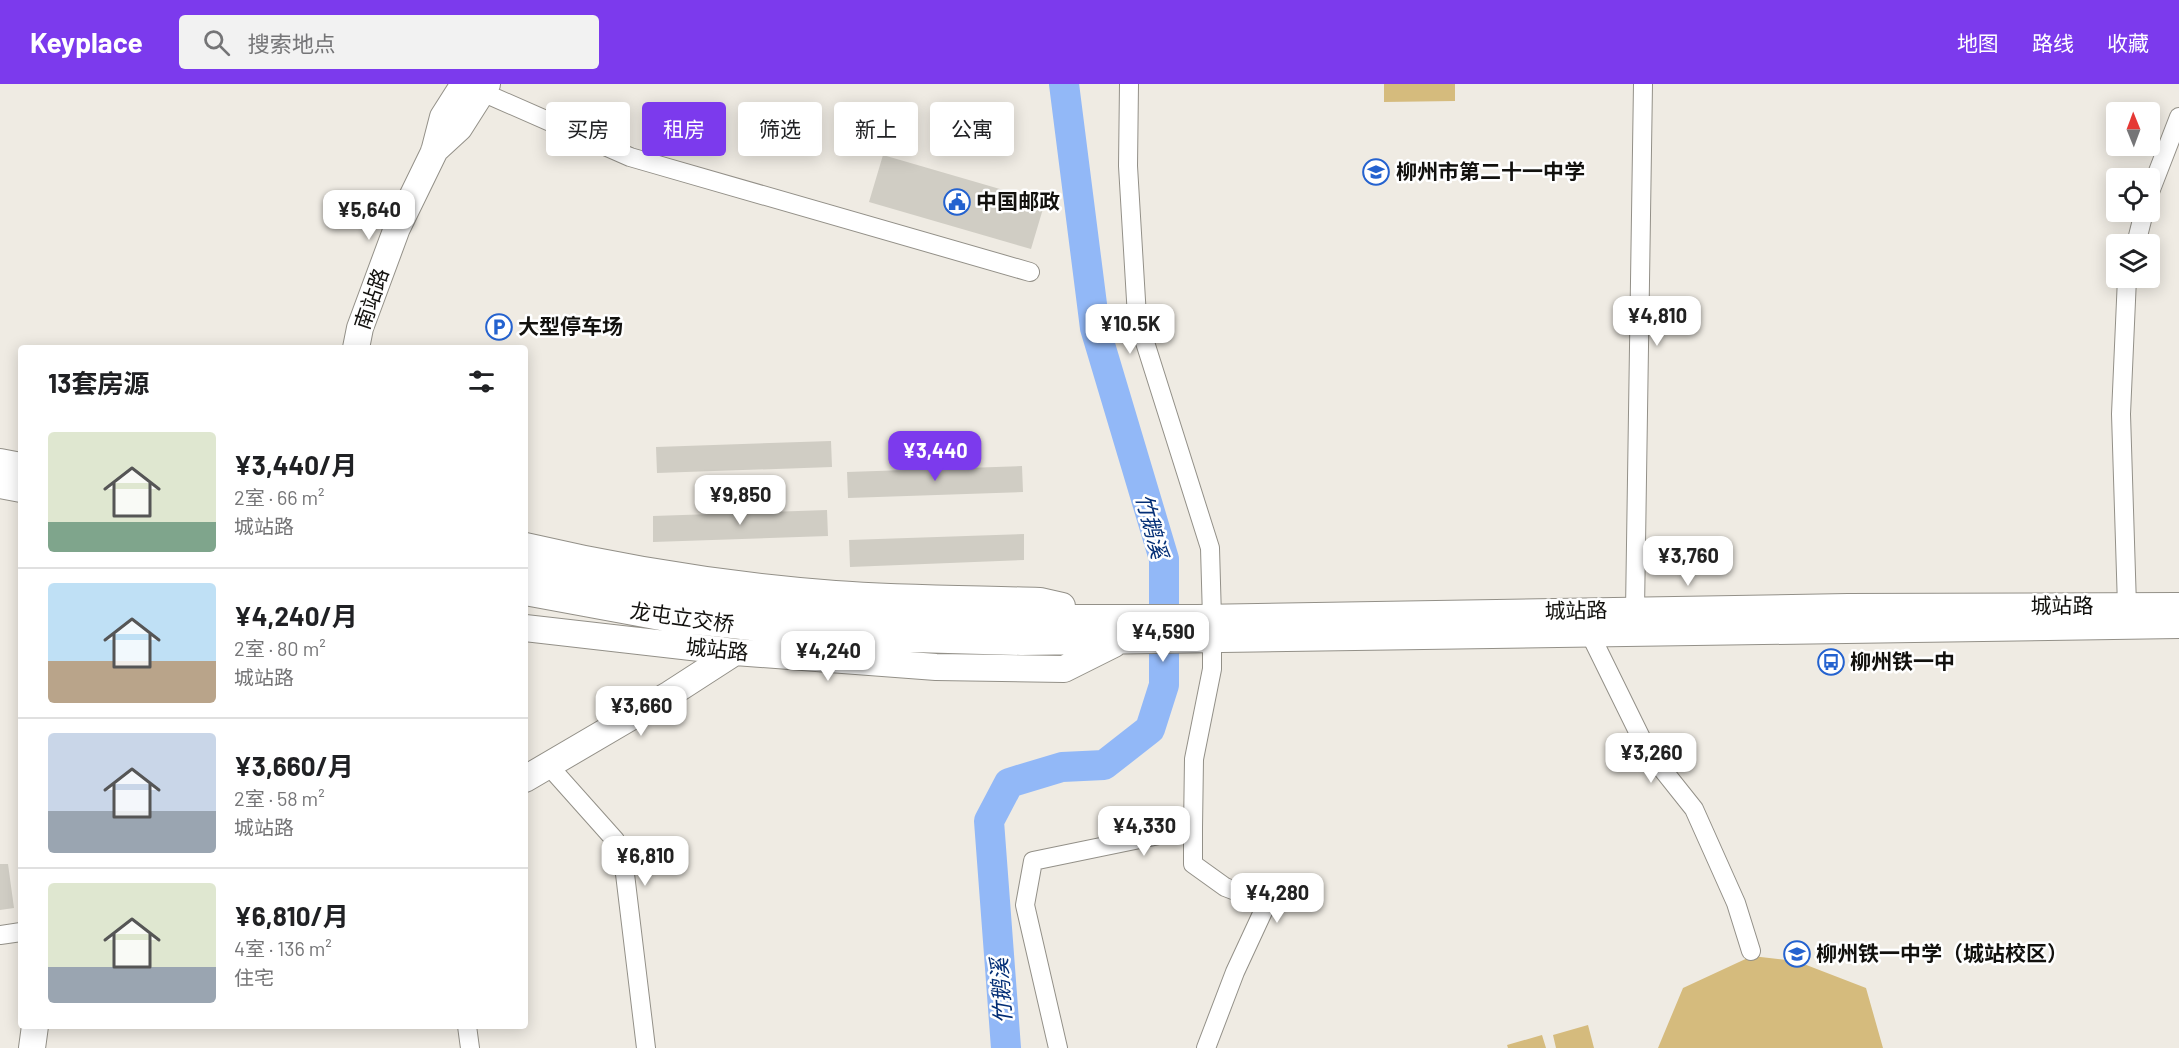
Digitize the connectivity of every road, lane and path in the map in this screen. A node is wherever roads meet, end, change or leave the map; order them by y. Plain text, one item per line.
1 (1129, 84) edge
2 (1643, 84) edge
3 (478, 87) edge
4 (2179, 117) edge
5 (2159, 168) edge
6 (1030, 272) dead end
7 (2127, 288) edge
8 (357, 345) edge
9 (0, 462) edge
10 (18, 465) edge
11 (0, 484) edge
12 (18, 488) edge
13 (528, 547) edge
14 (528, 570) edge
15 (528, 593) edge
16 (2127, 606) junction
17 (2179, 606) edge
18 (1635, 609) junction
19 (1590, 622) junction
20 (2179, 625) edge
21 (528, 628) edge
22 (1205, 629) junction
23 (1016, 630) junction
24 (1123, 630) junction
25 (735, 652) junction
26 (549, 766) junction
27 (528, 777) edge
28 (1193, 828) junction
29 (18, 932) edge
30 (0, 935) edge
31 (1751, 951) dead end
32 (35, 1029) edge
33 (467, 1029) edge
34 (32, 1048) edge
35 (470, 1048) edge
36 (646, 1048) edge
37 (1058, 1048) edge
38 (1206, 1048) edge

1 - 22 street
2 - 18 street
3 - 6 street
3 - 8 main road, 南站路
4 - 5 street
7 - 16 street
9 - 10 main road
11 - 12 main road
13 - 24 main road, 城站路
14 - 23 main road, 龙屯立交桥
15 - 23 main road, 龙屯立交桥
16 - 17 main road, 城站路
16 - 18 main road, 城站路
18 - 19 main road, 城站路
19 - 20 main road, 城站路
19 - 22 main road, 城站路
19 - 31 street
21 - 25 main road, 城站路
22 - 24 main road, 城站路
22 - 28 street
23 - 24 main road, 城站路
24 - 25 main road, 城站路
25 - 26 main road
26 - 27 main road
26 - 36 street
28 - 37 street
28 - 38 street
29 - 30 street
32 - 34 main road
33 - 35 street

